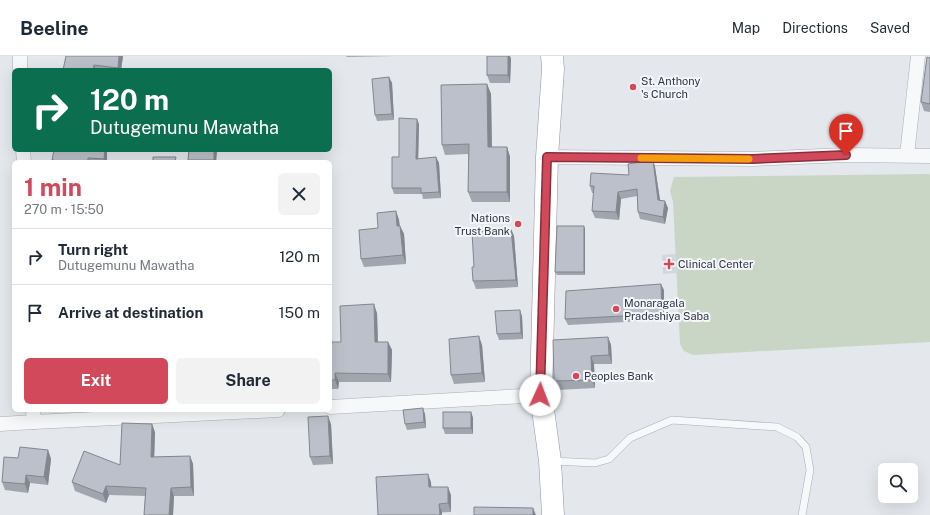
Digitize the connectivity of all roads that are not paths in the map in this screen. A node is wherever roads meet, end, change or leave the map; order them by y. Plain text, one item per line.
1 (20, 56) edge
2 (552, 56) edge
3 (918, 56) edge
4 (20, 68) edge
5 (908, 155) junction
6 (930, 156) edge
7 (547, 157) junction
8 (540, 395) junction
9 (332, 407) edge
10 (197, 412) edge
11 (34, 416) edge
12 (0, 424) edge
13 (550, 461) junction
14 (553, 515) edge
15 (802, 515) edge

1 - 4 street
2 - 7 highway
3 - 5 street
5 - 6 street
5 - 7 street
7 - 8 highway
8 - 9 street
8 - 13 highway
10 - 11 street
11 - 12 street
13 - 14 highway
13 - 15 lane

